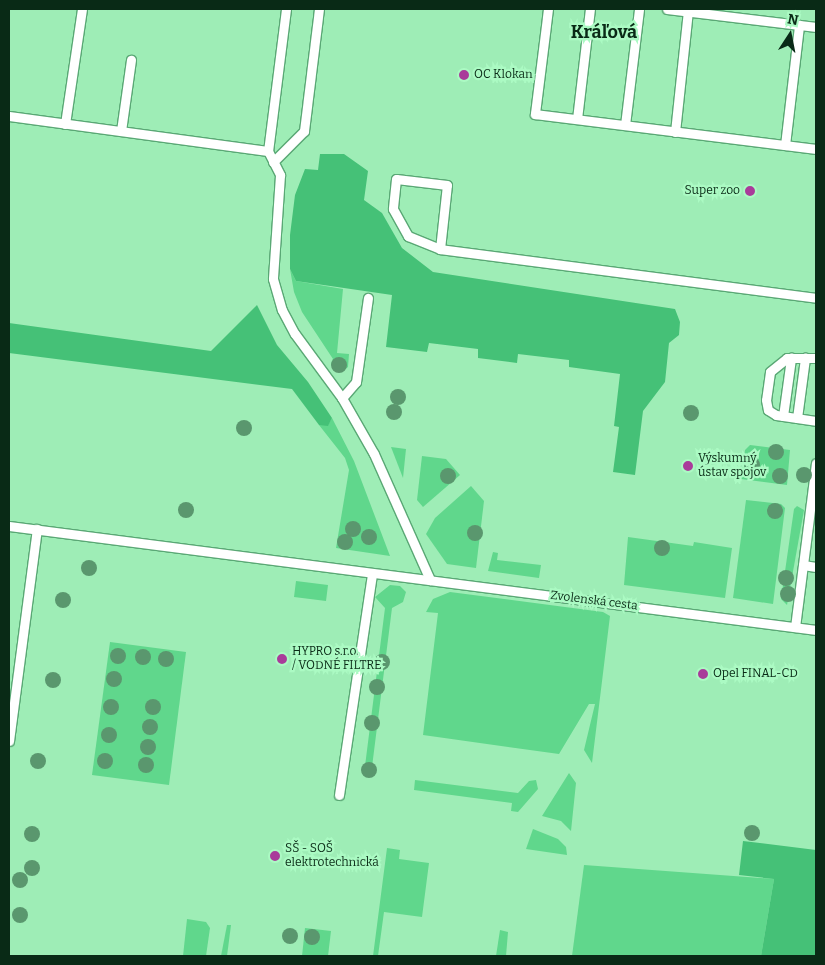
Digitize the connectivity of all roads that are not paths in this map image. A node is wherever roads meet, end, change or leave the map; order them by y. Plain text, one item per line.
1 (82, 9) edge
2 (286, 9) edge
3 (319, 9) edge
4 (548, 9) edge
5 (590, 9) edge
6 (638, 9) edge
7 (667, 9) edge
8 (688, 12) junction
9 (799, 25) junction
10 (816, 27) edge
11 (131, 60) dead end
12 (9, 116) edge
13 (577, 119) junction
14 (65, 124) junction
15 (624, 125) junction
16 (121, 131) junction
17 (675, 132) junction
18 (785, 145) junction
19 (816, 149) edge
20 (268, 151) junction
21 (273, 162) junction
22 (440, 249) junction
23 (368, 298) dead end
24 (816, 298) edge
25 (791, 358) junction
26 (805, 358) junction
27 (816, 358) edge
28 (342, 398) junction
29 (782, 416) junction
30 (797, 418) junction
31 (816, 421) edge
32 (816, 463) edge
33 (9, 526) edge
34 (37, 530) junction
35 (803, 566) junction
36 (816, 567) edge
37 (372, 573) junction
38 (430, 580) junction
39 (795, 627) junction
40 (816, 630) edge
41 (9, 741) edge
42 (339, 795) dead end

1 - 14 lane
2 - 20 lane
3 - 21 lane
4 - 13 lane
5 - 13 lane
6 - 15 lane
7 - 8 lane
8 - 9 lane
8 - 17 lane
9 - 10 lane
9 - 18 lane
11 - 16 lane
12 - 14 lane
13 - 15 lane
14 - 16 lane
15 - 17 lane
16 - 20 lane
17 - 18 lane
18 - 19 lane
20 - 21 lane
21 - 28 lane
22 - 22 lane
22 - 24 lane
23 - 28 lane
25 - 26 lane
25 - 29 lane
25 - 29 lane
26 - 27 lane
26 - 30 lane
28 - 38 lane
29 - 30 lane
30 - 31 lane
32 - 35 lane
33 - 34 lane, Zvolenská cesta
34 - 37 lane, Zvolenská cesta
34 - 41 lane
35 - 36 lane
35 - 39 lane
37 - 38 lane, Zvolenská cesta
37 - 42 lane
38 - 39 lane, Zvolenská cesta
39 - 40 lane, Zvolenská cesta

